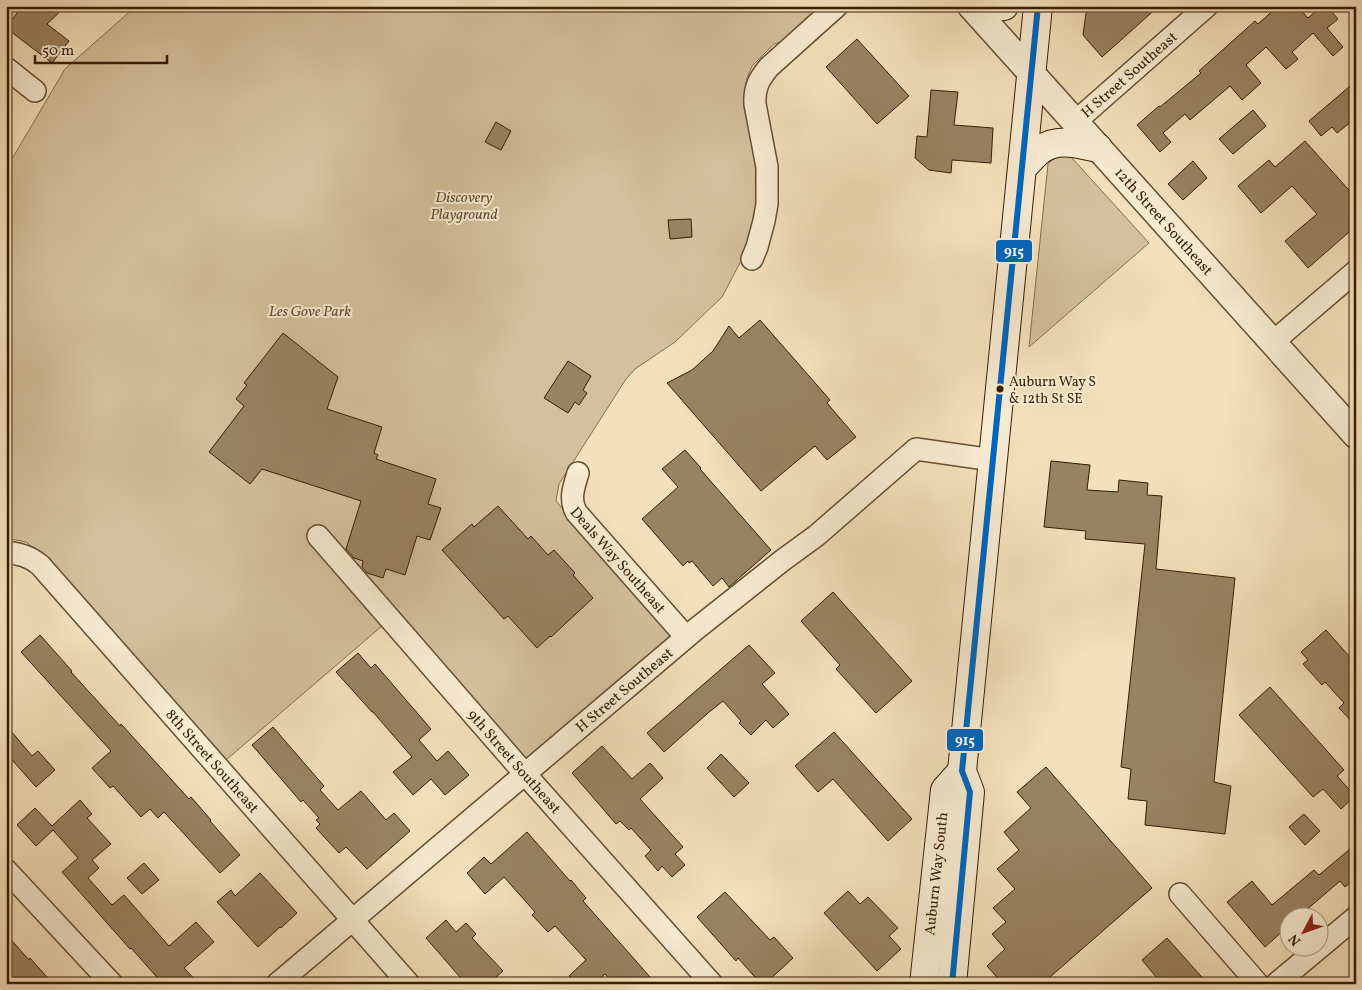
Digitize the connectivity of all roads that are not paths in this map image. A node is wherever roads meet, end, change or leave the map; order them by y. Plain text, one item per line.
1 (837, 6) edge
2 (971, 6) edge
3 (990, 6) edge
4 (1004, 6) edge
5 (1038, 6) edge
6 (1207, 6) edge
7 (6, 68) edge
8 (1032, 73) junction
9 (35, 91) dead end
10 (1075, 122) junction
11 (1098, 148) junction
12 (1022, 167) junction
13 (752, 259) dead end
14 (1356, 271) edge
15 (1273, 342) junction
16 (1356, 436) edge
17 (993, 460) junction
18 (578, 473) dead end
19 (318, 536) dead end
20 (6, 552) edge
21 (686, 637) junction
22 (962, 771) junction
23 (525, 774) junction
24 (6, 870) edge
25 (1180, 894) dead end
26 (1356, 917) edge
27 (352, 920) junction
28 (112, 984) edge
29 (277, 984) edge
30 (409, 984) edge
31 (712, 984) edge
32 (924, 984) edge
33 (952, 984) edge
34 (1258, 984) edge
35 (1276, 984) edge

1 - 13 street
2 - 8 street, 12th Street Southeast
3 - 4 main road
5 - 8 main road, Auburn Way South
6 - 10 street, H Street Southeast
7 - 9 street
8 - 10 street, 12th Street Southeast
8 - 12 main road, Auburn Way South
10 - 11 street, 12th Street Southeast
11 - 12 main road
11 - 15 street, 12th Street Southeast
12 - 17 main road, Auburn Way South
14 - 15 street
15 - 16 street, 12th Street Southeast
17 - 21 street, H Street Southeast
17 - 22 main road, Auburn Way South
18 - 21 street, Deals Way Southeast
19 - 23 street, 9th Street Southeast
20 - 27 street, 8th Street Southeast
21 - 23 street, H Street Southeast
22 - 32 main road, Auburn Way South
22 - 33 main road, Auburn Way South
23 - 27 street, H Street Southeast
23 - 31 street, 9th Street Southeast
24 - 28 street
25 - 34 street
26 - 35 street
27 - 29 street, H Street Southeast
27 - 30 street, 8th Street Southeast

